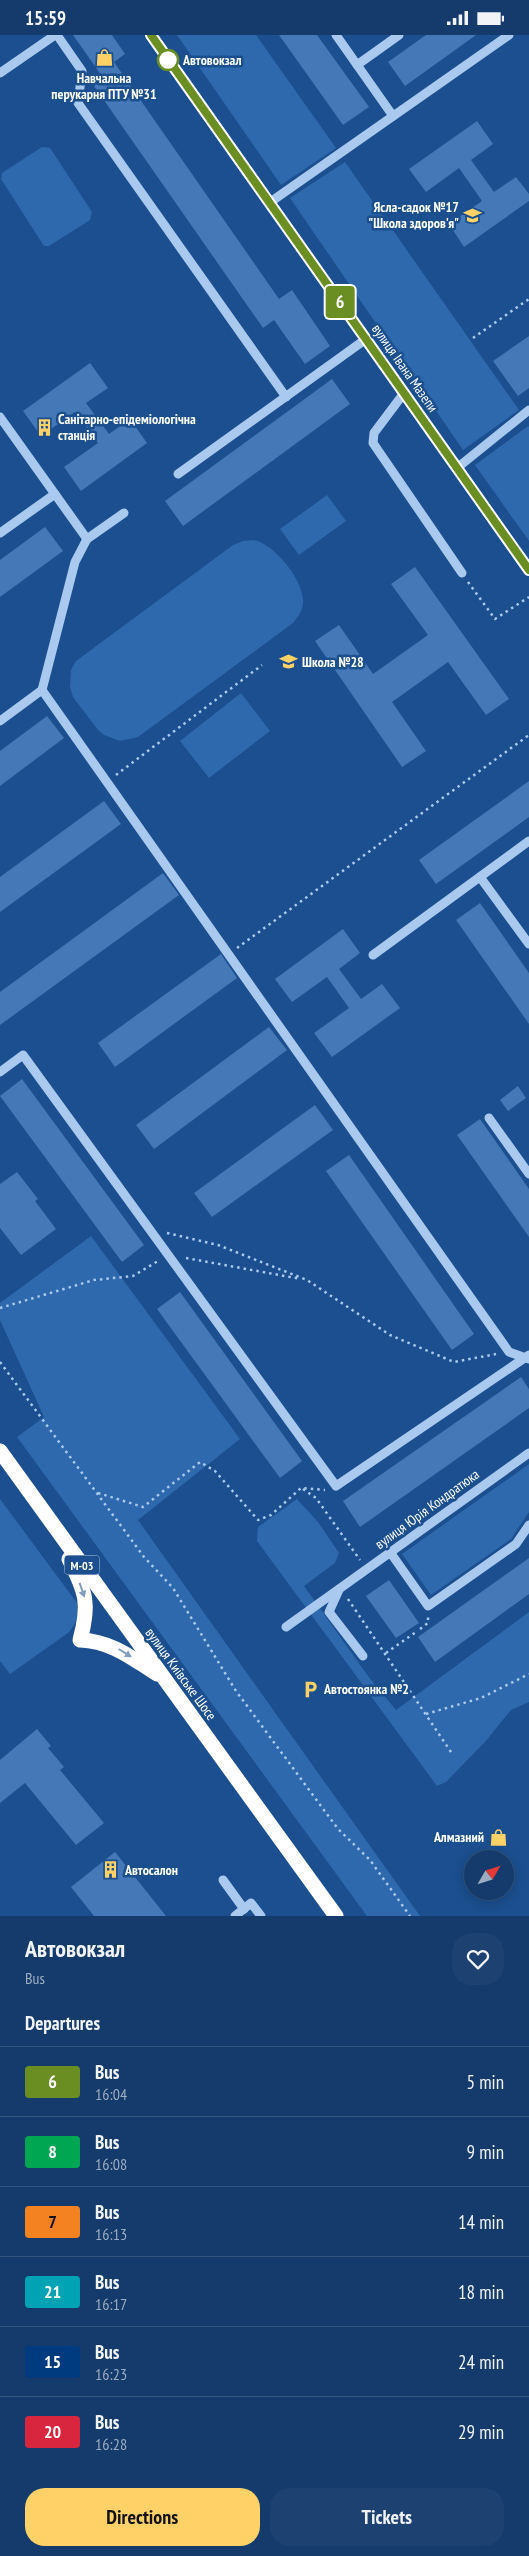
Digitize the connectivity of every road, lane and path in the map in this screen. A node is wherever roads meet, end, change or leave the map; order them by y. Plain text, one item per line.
1 (56, 35) edge
2 (150, 35) edge
3 (163, 35) edge
4 (336, 35) edge
5 (399, 35) edge
6 (509, 35) edge
7 (168, 61) junction
8 (357, 65) junction
9 (0, 73) edge
10 (393, 116) junction
11 (269, 203) junction
12 (529, 299) edge
13 (473, 338) dead end
14 (366, 339) junction
15 (404, 393) junction
16 (286, 397) junction
17 (529, 410) edge
18 (0, 417) edge
19 (457, 468) junction
20 (178, 474) dead end
21 (55, 494) junction
22 (124, 513) dead end
23 (0, 533) edge
24 (87, 539) junction
25 (529, 570) edge
26 (462, 573) joint
27 (529, 597) edge
28 (262, 665) dead end
29 (42, 690) junction
30 (0, 721) edge
31 (529, 735) edge
32 (107, 781) junction
33 (529, 841) edge
34 (480, 877) junction
35 (529, 944) edge
36 (229, 954) junction
37 (373, 955) dead end
38 (0, 1072) edge
39 (489, 1118) dead end
40 (529, 1173) edge
41 (149, 1229) junction
42 (168, 1255) junction
43 (307, 1280) junction
44 (0, 1308) edge
45 (509, 1352) junction
46 (528, 1357) edge
47 (0, 1362) edge
48 (0, 1451) edge
49 (529, 1453) edge
50 (336, 1486) junction
51 (302, 1488) junction
52 (97, 1492) junction
53 (46, 1515) junction
54 (529, 1525) edge
55 (390, 1552) junction
56 (367, 1569) junction
57 (340, 1588) junction
58 (286, 1627) dead end
59 (416, 1632) dead end
60 (386, 1653) junction
61 (363, 1656) dead end
62 (529, 1674) edge
63 (165, 1679) junction
64 (426, 1714) junction
65 (453, 1755) dead end
66 (223, 1880) dead end
67 (244, 1909) junction
68 (235, 1916) edge
69 (261, 1916) edge
70 (336, 1916) edge
71 (410, 1916) edge

1 - 9 street
1 - 16 street
2 - 7 main road, вулиця Івана Мазепи
3 - 7 main road, вулиця Івана Мазепи
4 - 8 street
5 - 8 street
6 - 10 street
7 - 11 main road, вулиця Івана Мазепи
8 - 10 street
10 - 11 street
11 - 14 main road, вулиця Івана Мазепи
12 - 13 path
14 - 15 main road, вулиця Івана Мазепи
14 - 16 street
15 - 19 main road, вулиця Івана Мазепи
15 - 26 street
16 - 20 street
17 - 19 street
18 - 21 street
19 - 25 main road, вулиця Івана Мазепи
21 - 23 street
21 - 24 street
22 - 24 street
24 - 29 street
26 - 27 path
28 - 32 path
29 - 30 street
29 - 32 street
31 - 36 path
32 - 36 street
33 - 34 street
34 - 35 street
34 - 37 street
36 - 45 street
38 - 41 street
39 - 40 street
41 - 42 street
41 - 43 path
42 - 43 path
42 - 44 path
42 - 50 street
43 - 45 path
45 - 46 street
46 - 50 street
47 - 52 path
48 - 53 highway, вулиця Київське Шосе / М-03
49 - 55 street, вулиця Юрія Кондратюка
50 - 51 path
51 - 52 path
51 - 56 path
52 - 71 path
53 - 63 highway, вулиця Київське Шосе / М-03
53 -> 63 highway
54 - 55 street
55 - 56 street, вулиця Юрія Кондратюка
56 - 57 street, вулиця Юрія Кондратюка
57 - 58 street, вулиця Юрія Кондратюка
57 - 60 path
57 - 61 street
59 - 60 path
60 - 64 path
62 - 64 path
63 - 70 highway, вулиця Київське Шосе / М-03
64 - 65 path
66 - 67 street
67 - 68 street
67 - 69 street

